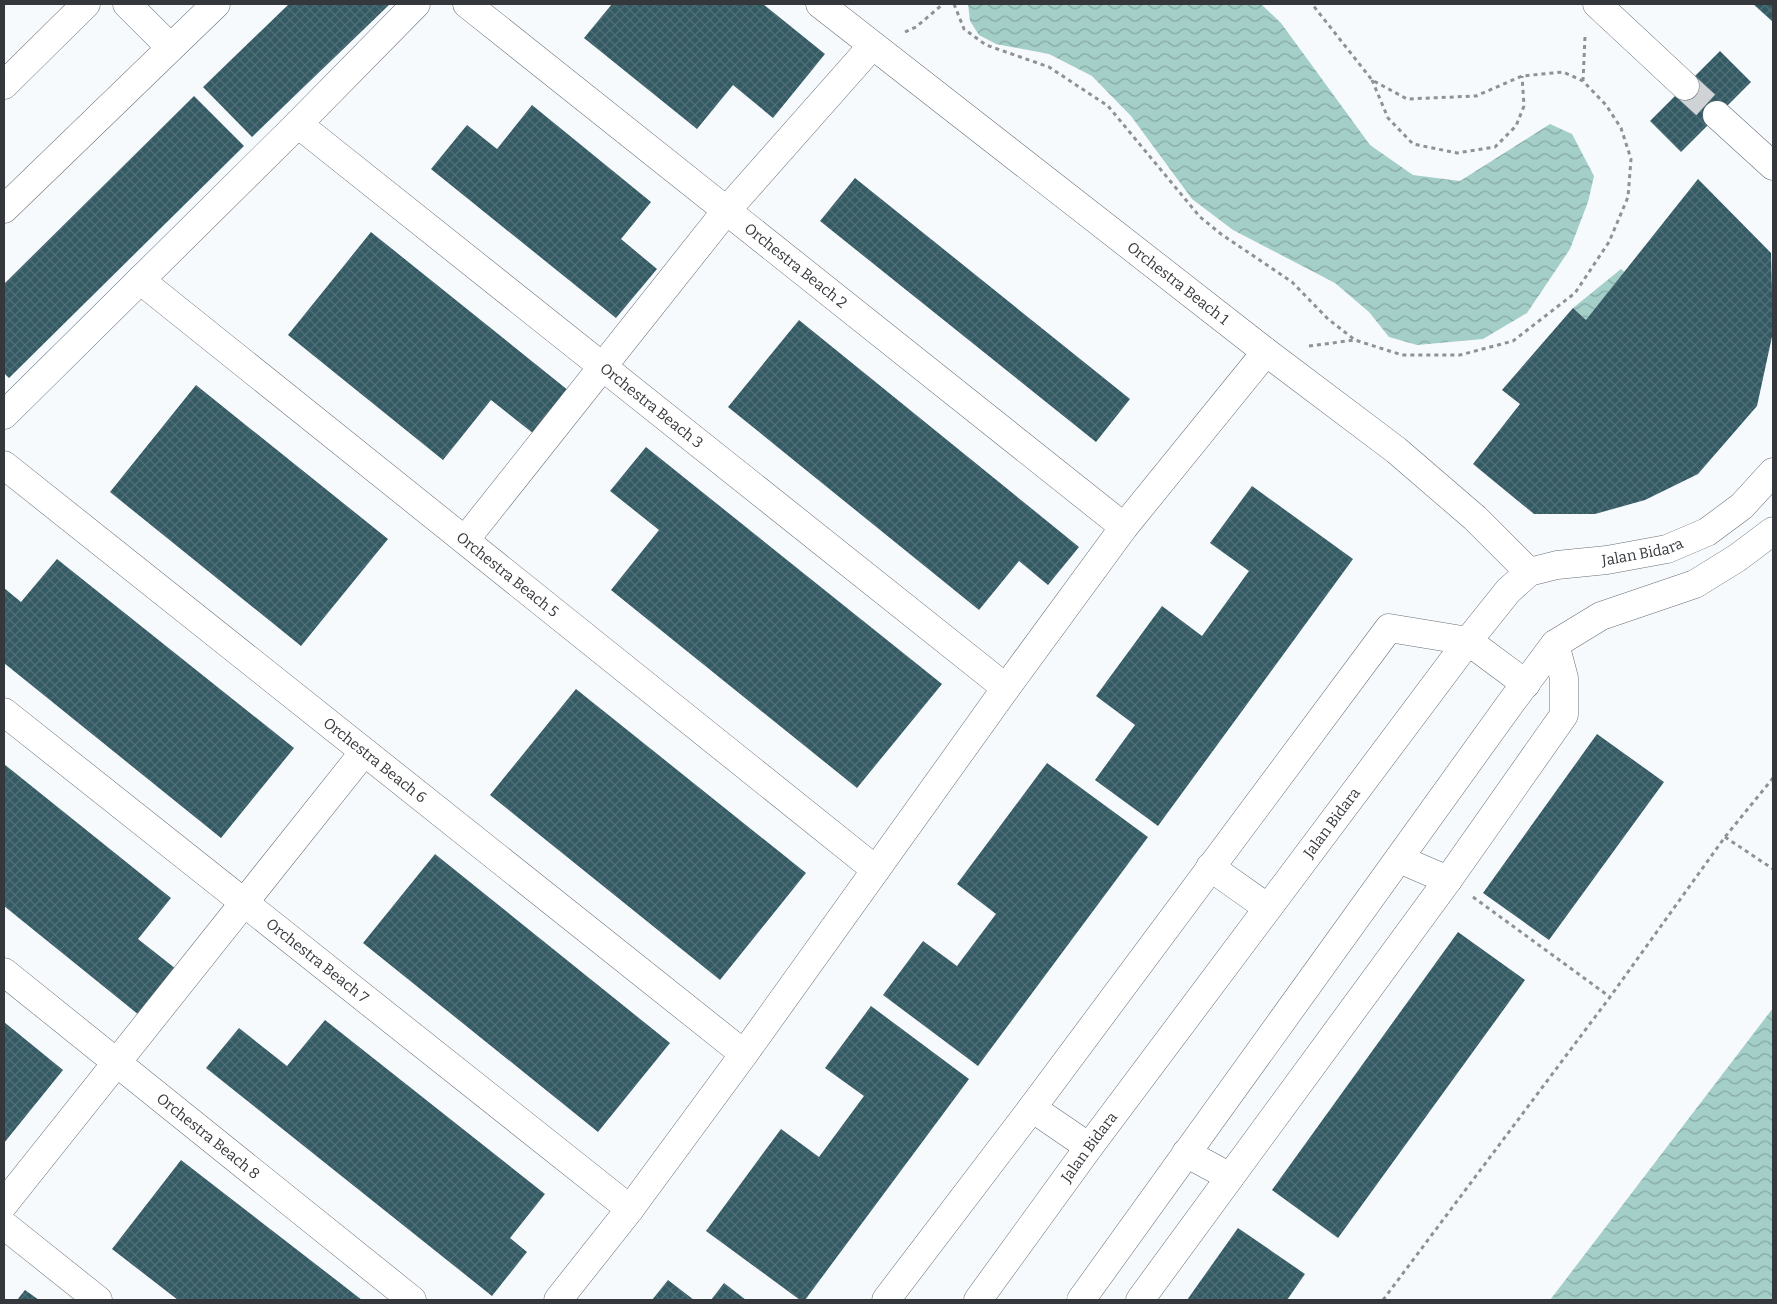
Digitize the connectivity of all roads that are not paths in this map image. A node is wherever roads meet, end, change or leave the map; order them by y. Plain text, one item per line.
1 (86, 4) edge
2 (127, 4) edge
3 (216, 4) edge
4 (416, 4) edge
5 (467, 4) edge
6 (820, 4) edge
7 (1597, 4) edge
8 (872, 46) junction
9 (170, 48) junction
10 (4, 85) edge
11 (1685, 86) tunnel mouth
12 (1718, 115) tunnel mouth
13 (298, 124) junction
14 (1773, 166) edge
15 (4, 209) edge
16 (726, 210) junction
17 (140, 280) junction
18 (1266, 352) junction
19 (602, 367) junction
20 (4, 415) edge
21 (4, 465) edge
22 (1773, 472) edge
23 (1124, 527) junction
24 (1773, 531) edge
25 (465, 540) junction
26 (1529, 572) junction
27 (1468, 641) junction
28 (1555, 644) junction
29 (1526, 684) junction
30 (1006, 688) junction
31 (4, 712) edge
32 (364, 752) junction
33 (1399, 859) junction
34 (1210, 867) junction
35 (876, 870) junction
36 (1448, 880) junction
37 (244, 903) junction
38 (1268, 908) junction
39 (4, 972) edge
40 (744, 1054) junction
41 (116, 1063) junction
42 (1032, 1108) junction
43 (1089, 1146) junction
44 (1186, 1154) junction
45 (1230, 1177) junction
46 (4, 1204) edge
47 (630, 1209) junction
48 (4, 1225) edge
49 (98, 1300) edge
50 (412, 1300) edge
51 (558, 1300) edge
52 (886, 1300) edge
53 (978, 1300) edge
54 (1081, 1300) edge
55 (1140, 1300) edge

1 - 10 street
2 - 9 street
3 - 9 street
4 - 13 street
5 - 16 street, Orchestra Beach 2
6 - 8 street, Orchestra Beach 1
7 - 11 street
8 - 16 street
8 - 18 street, Orchestra Beach 1
9 - 15 street
12 - 14 street
13 - 17 street
13 - 19 street, Orchestra Beach 3
16 - 19 street
16 - 23 street, Orchestra Beach 2
17 - 20 street
17 - 25 street, Orchestra Beach 5
18 - 23 street
18 - 26 street, Orchestra Beach 1
19 - 25 street
19 - 30 street, Orchestra Beach 3
21 - 32 street, Orchestra Beach 6
22 - 26 street, Jalan Bidara
23 - 30 street
24 - 28 street
25 - 35 street, Orchestra Beach 5
26 - 27 street, Jalan Bidara
27 - 29 street
27 - 34 street
27 - 38 street, Jalan Bidara
28 - 29 street
28 - 36 street
29 - 33 street
30 - 35 street
31 - 37 street, Orchestra Beach 7
32 - 37 street
32 - 40 street, Orchestra Beach 6
33 - 36 street
33 - 44 street
34 - 38 street
34 - 42 street
35 - 40 street
36 - 45 street
37 - 41 street
37 - 47 street, Orchestra Beach 7
38 - 43 street, Jalan Bidara
39 - 41 street, Orchestra Beach 8
40 - 47 street
41 - 46 street
41 - 50 street, Orchestra Beach 8
42 - 43 street
42 - 52 street
43 - 53 street, Jalan Bidara
44 - 45 street
44 - 54 street
45 - 55 street
47 - 51 street
48 - 49 street

